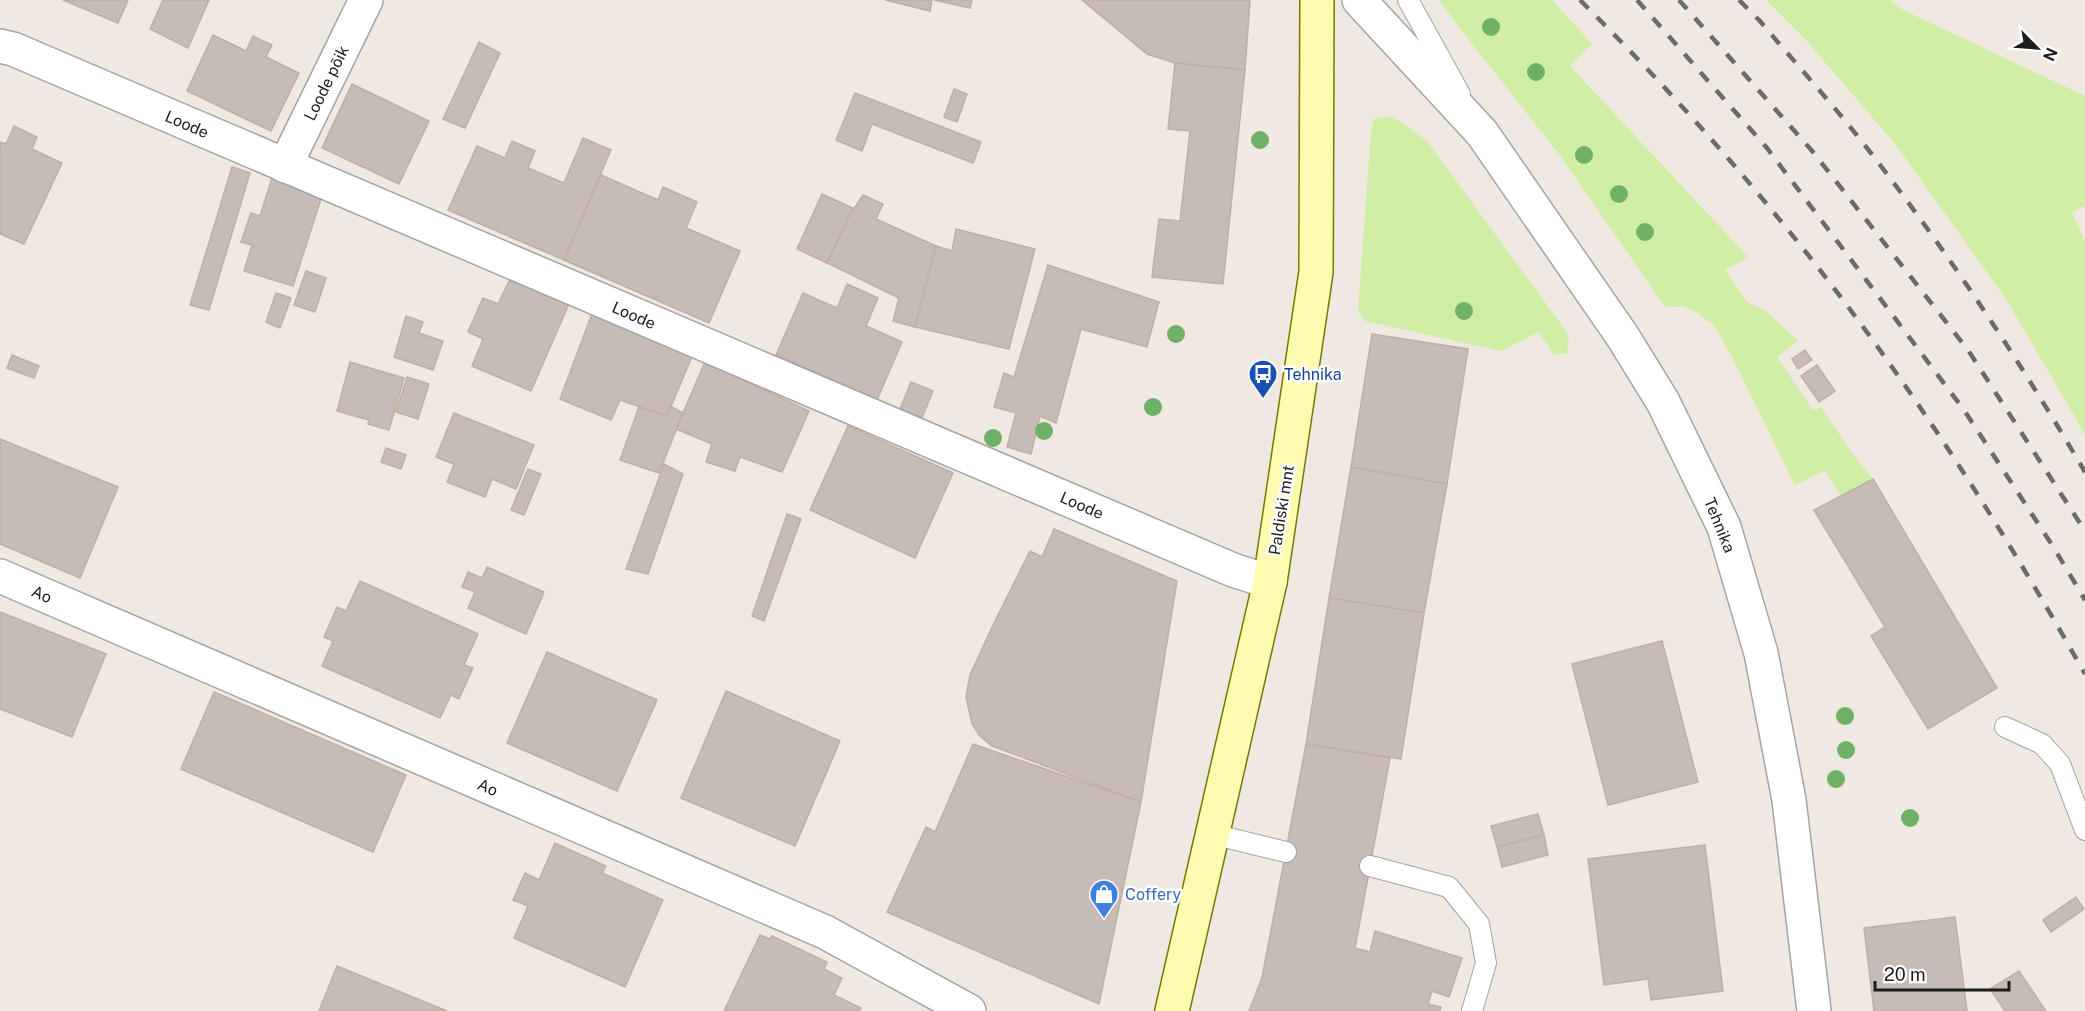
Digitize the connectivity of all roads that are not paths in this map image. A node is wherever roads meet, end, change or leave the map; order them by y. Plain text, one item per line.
1 (366, 0) edge
2 (1317, 0) edge
3 (1359, 0) edge
4 (1408, 0) edge
5 (0, 46) edge
6 (1482, 133) junction
7 (285, 166) junction
8 (0, 576) edge
9 (1270, 582) junction
10 (2005, 727) dead end
11 (2085, 830) edge
12 (1212, 834) junction
13 (1286, 852) dead end
14 (1370, 866) dead end
15 (969, 1011) edge
16 (1172, 1011) edge
17 (1472, 1011) edge
18 (1814, 1011) edge

1 - 7 street, Loode põik
2 - 9 main road, Paldiski mnt
3 - 6 street, Tehnika
4 - 6 lane
5 - 7 street, Loode
6 - 18 street, Tehnika
7 - 9 street, Loode
8 - 15 street, Ao
9 - 12 main road, Paldiski mnt
10 - 11 lane
12 - 13 lane
12 - 16 main road, Paldiski mnt
14 - 17 lane

